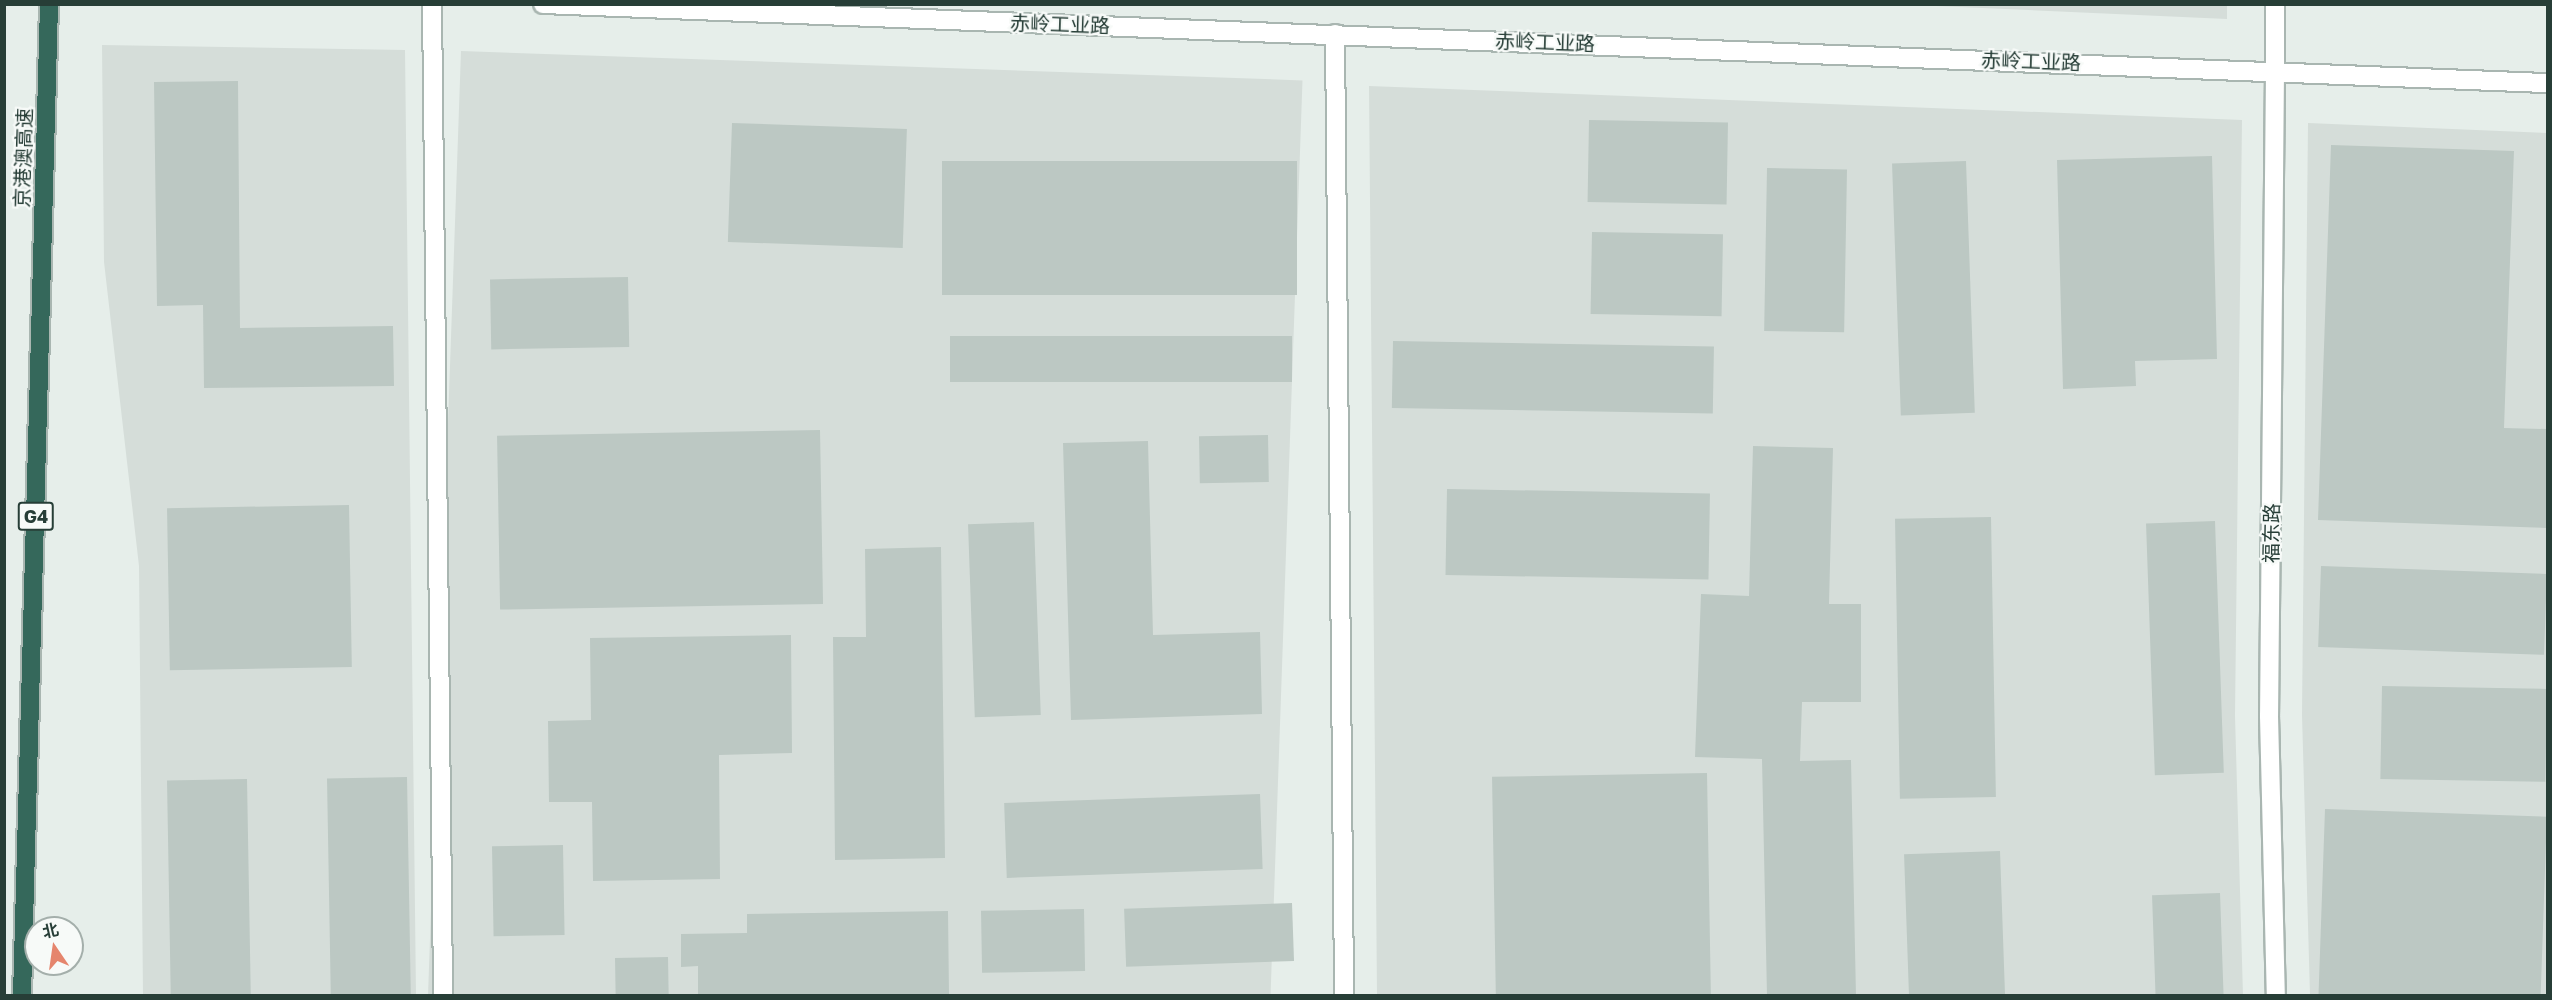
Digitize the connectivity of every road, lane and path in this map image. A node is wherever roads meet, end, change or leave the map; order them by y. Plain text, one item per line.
1 (50, 4) edge
2 (432, 4) edge
3 (543, 4) edge
4 (2275, 4) edge
5 (1335, 34) junction
6 (2275, 71) junction
7 (2547, 83) edge
8 (22, 996) edge
9 (443, 996) edge
10 (1344, 996) edge
11 (2276, 996) edge

1 - 8 highway, 京港澳高速 / G4
2 - 9 street
3 - 5 street, 赤岭工业路
4 - 6 street, 福东路
5 - 6 street, 赤岭工业路
5 - 10 street
6 - 7 street, 赤岭工业路
6 - 11 street, 福东路

